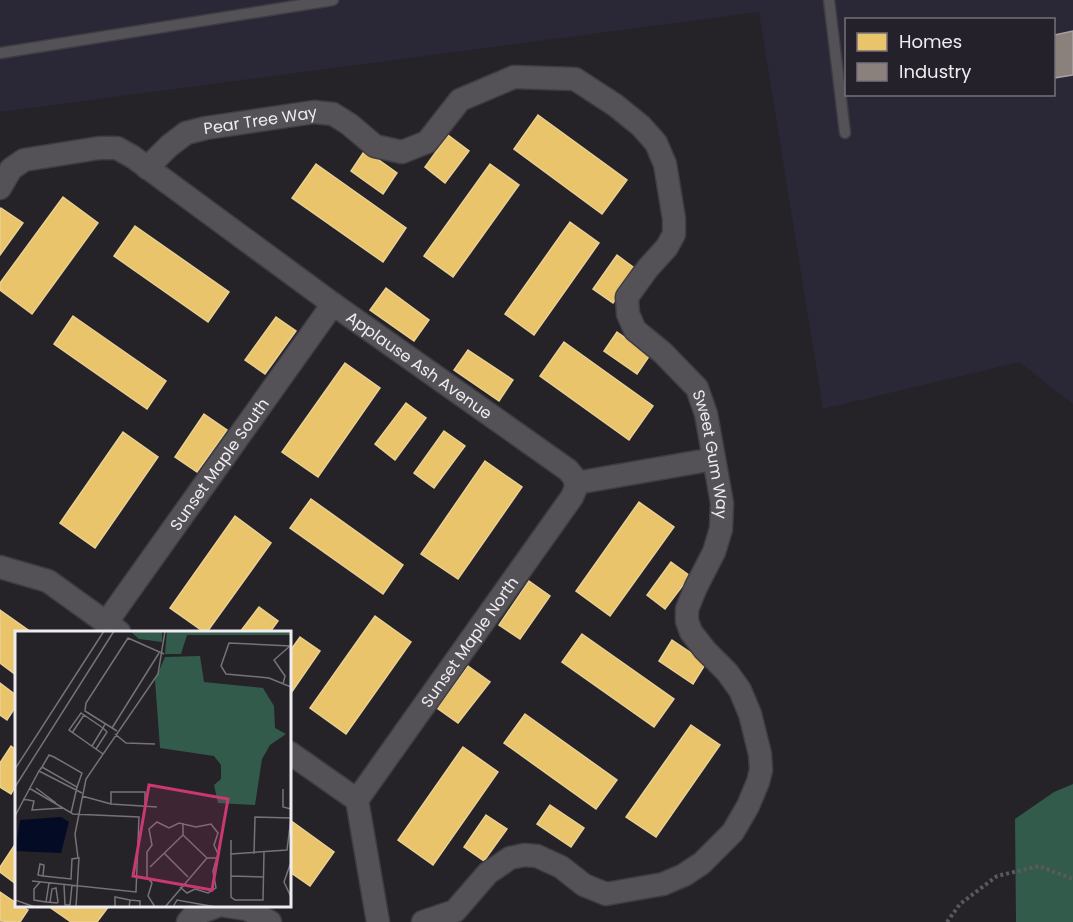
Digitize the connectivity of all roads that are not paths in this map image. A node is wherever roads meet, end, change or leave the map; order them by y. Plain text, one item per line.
1 (333, 0) edge
2 (829, 0) edge
3 (0, 53) edge
4 (615, 105) joint
5 (845, 133) dead end
6 (147, 168) junction
7 (0, 188) edge
8 (333, 304) junction
9 (714, 459) junction
10 (576, 483) junction
11 (0, 567) edge
12 (113, 628) edge
13 (291, 754) edge
14 (357, 800) junction
15 (214, 907) edge
16 (233, 907) edge
17 (188, 922) edge
18 (270, 922) edge
19 (378, 922) edge
20 (423, 922) edge

1 - 3 lane
2 - 5 lane
4 - 6 street, Pear Tree Way
4 - 9 street, Sweet Gum Way
6 - 7 street
6 - 8 street, Applause Ash Avenue
8 - 10 street, Applause Ash Avenue
8 - 12 street, Sunset Maple South
9 - 10 street
9 - 20 street, Sweet Gum Way
10 - 14 street, Sunset Maple North
11 - 12 street
13 - 14 street
14 - 19 street
15 - 17 street
16 - 18 street

